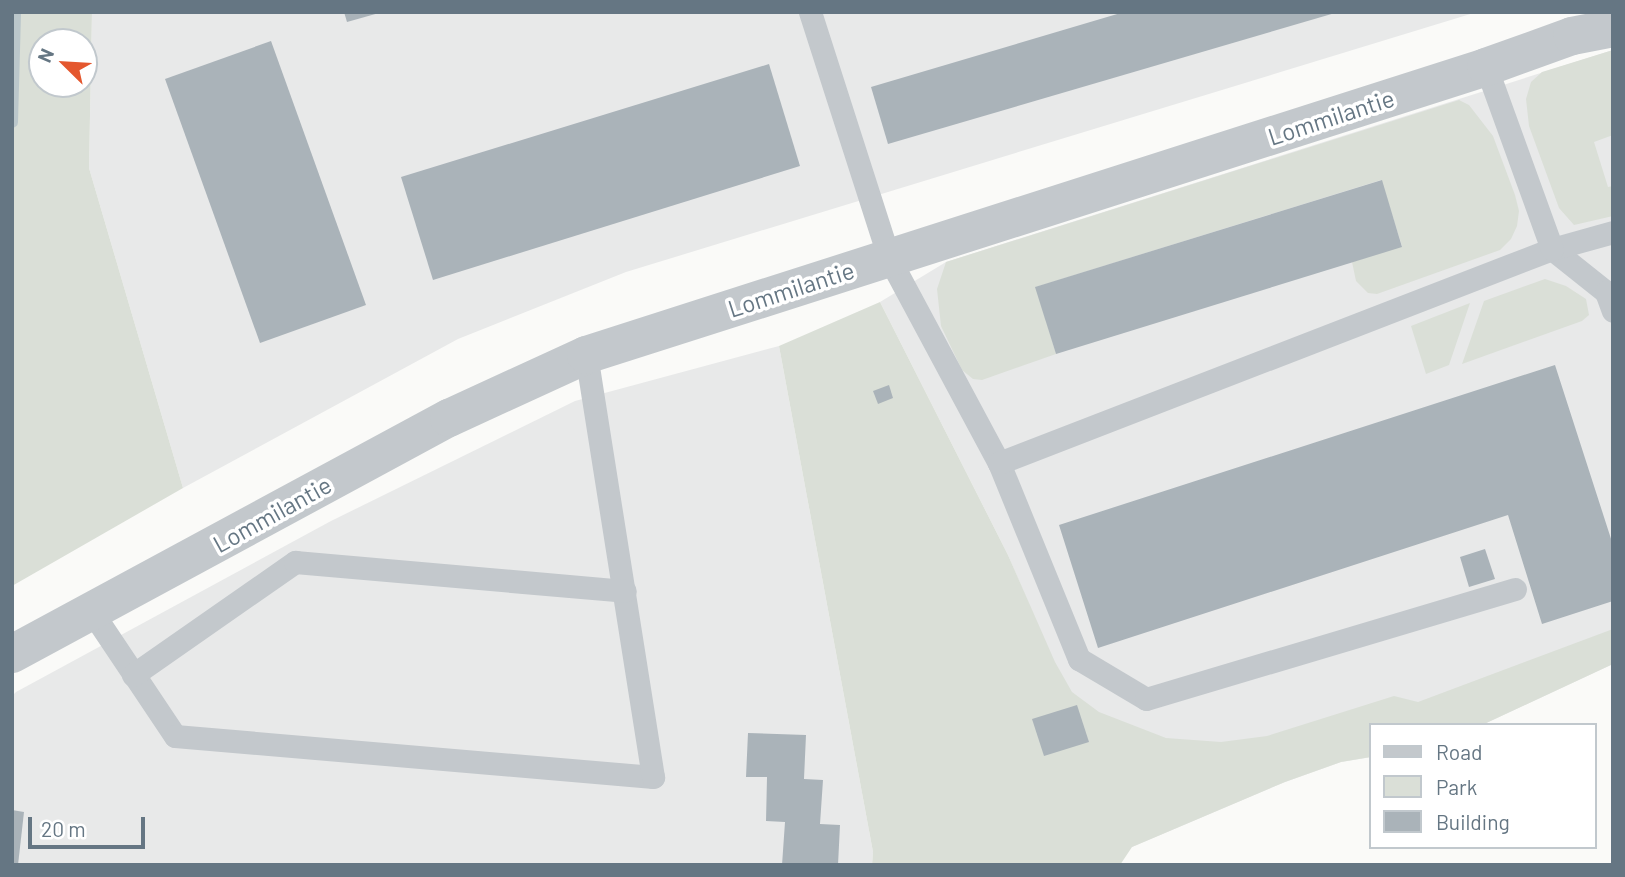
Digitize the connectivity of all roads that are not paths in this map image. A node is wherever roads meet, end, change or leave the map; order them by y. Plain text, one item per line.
1 (810, 12) edge
2 (1613, 28) edge
3 (1486, 67) junction
4 (1613, 232) edge
5 (1552, 248) junction
6 (890, 258) junction
7 (1613, 311) edge
8 (586, 355) junction
9 (999, 463) junction
10 (1515, 589) dead end
11 (625, 591) junction
12 (92, 612) junction
13 (12, 654) edge
14 (133, 675) junction

1 - 6 lane
2 - 3 street, Lommilantie
3 - 5 lane
3 - 6 street, Lommilantie
4 - 5 lane
5 - 7 lane
5 - 9 lane
6 - 8 street, Lommilantie
6 - 9 lane
8 - 11 lane
8 - 12 street, Lommilantie
9 - 10 lane
11 - 14 lane
11 - 14 lane
12 - 13 street, Lommilantie
12 - 14 lane

